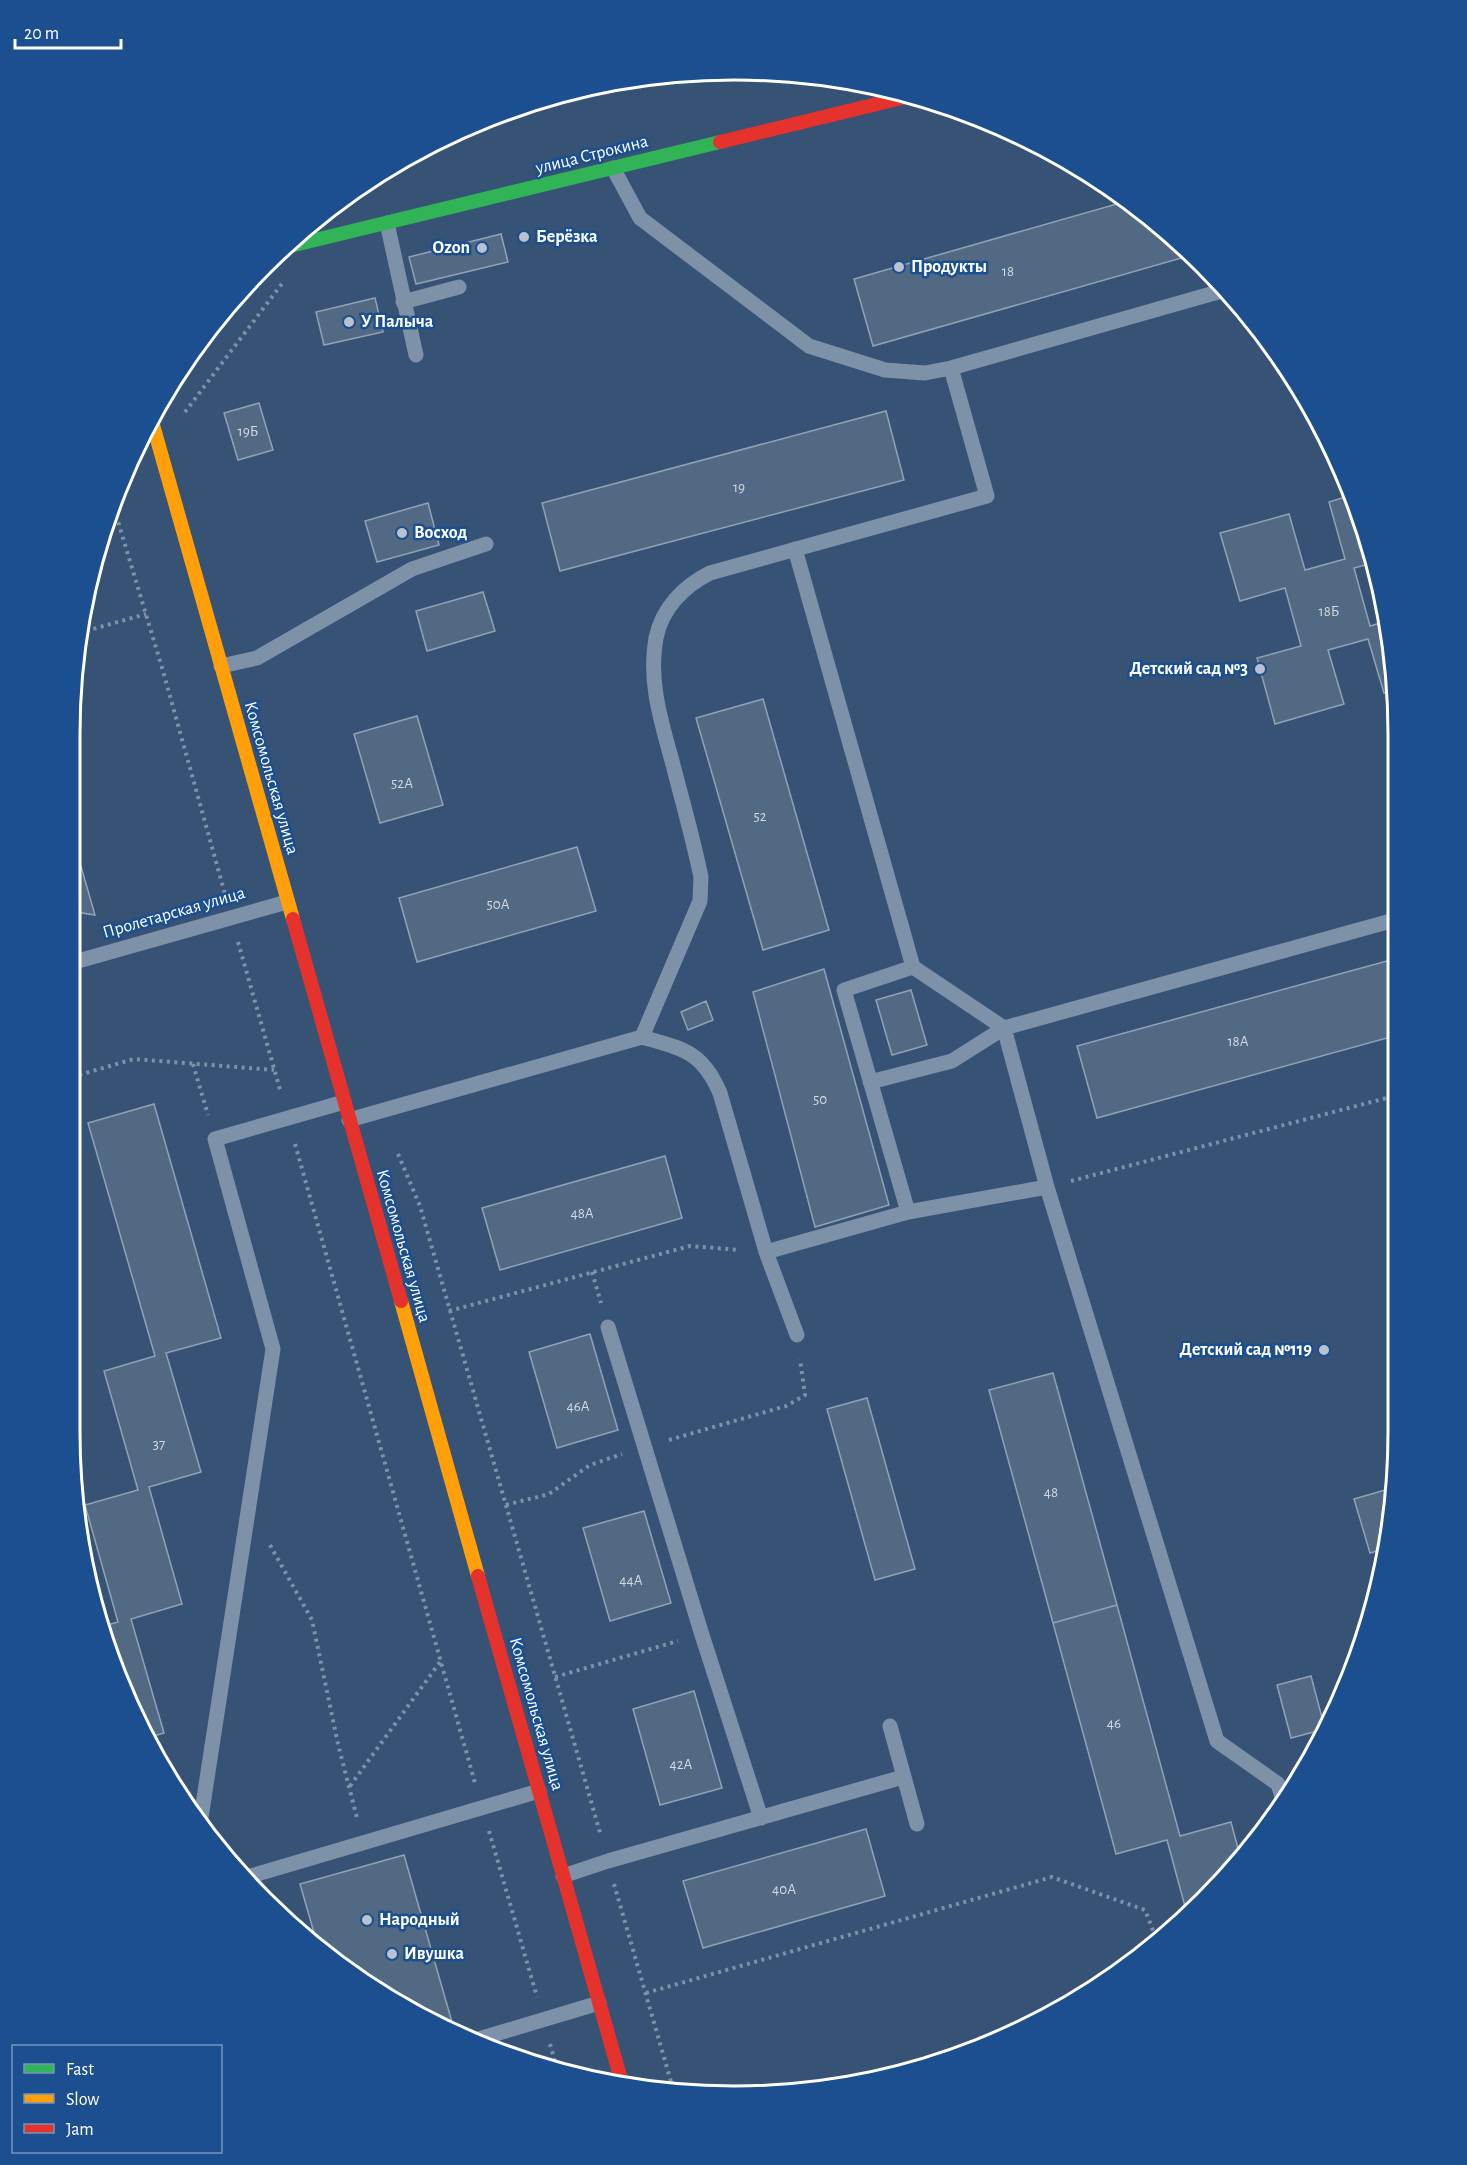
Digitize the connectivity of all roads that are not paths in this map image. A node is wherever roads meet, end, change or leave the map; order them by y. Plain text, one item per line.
1 (894, 100) edge
2 (613, 168) junction
3 (387, 223) junction
4 (299, 245) edge
5 (459, 287) dead end
6 (1216, 293) edge
7 (403, 302) junction
8 (416, 355) dead end
9 (951, 368) junction
10 (154, 430) edge
11 (486, 544) dead end
12 (795, 549) junction
13 (221, 666) junction
14 (288, 902) junction
15 (1388, 922) edge
16 (79, 961) edge
17 (913, 967) junction
18 (1004, 1028) junction
19 (642, 1037) junction
20 (870, 1082) junction
21 (344, 1102) junction
22 (349, 1120) junction
23 (1047, 1187) junction
24 (908, 1212) junction
25 (765, 1252) junction
26 (608, 1327) road end
27 (797, 1335) road end
28 (890, 1726) dead end
29 (903, 1777) junction
30 (1280, 1790) edge
31 (539, 1791) junction
32 (202, 1812) edge
33 (760, 1818) junction
34 (917, 1824) dead end
35 (253, 1875) edge
36 (564, 1876) junction
37 (599, 2003) junction
38 (486, 2037) edge
39 (620, 2075) edge

1 - 2 street, улица Строкина
2 - 3 street, улица Строкина
2 - 9 lane
3 - 4 street, улица Строкина
3 - 7 lane
5 - 7 lane
6 - 9 lane
7 - 8 lane
9 - 12 lane
10 - 13 street, Комсомольская улица
11 - 13 lane
12 - 17 lane
12 - 19 lane
13 - 14 street, Комсомольская улица
14 - 16 lane, Пролетарская улица
14 - 21 street, Комсомольская улица
15 - 18 lane
17 - 18 lane
17 - 20 lane
18 - 20 lane
18 - 23 lane
19 - 22 lane
19 - 25 lane
20 - 24 lane
21 - 22 street, Комсомольская улица
21 - 32 lane
22 - 31 street, Комсомольская улица
23 - 24 lane
23 - 30 lane
24 - 25 lane
25 - 27 lane
26 - 33 lane
28 - 29 lane
29 - 33 lane
29 - 34 lane
31 - 35 lane
31 - 36 street, Комсомольская улица
33 - 36 lane
36 - 37 street, Комсомольская улица
37 - 38 lane
37 - 39 street, Комсомольская улица

